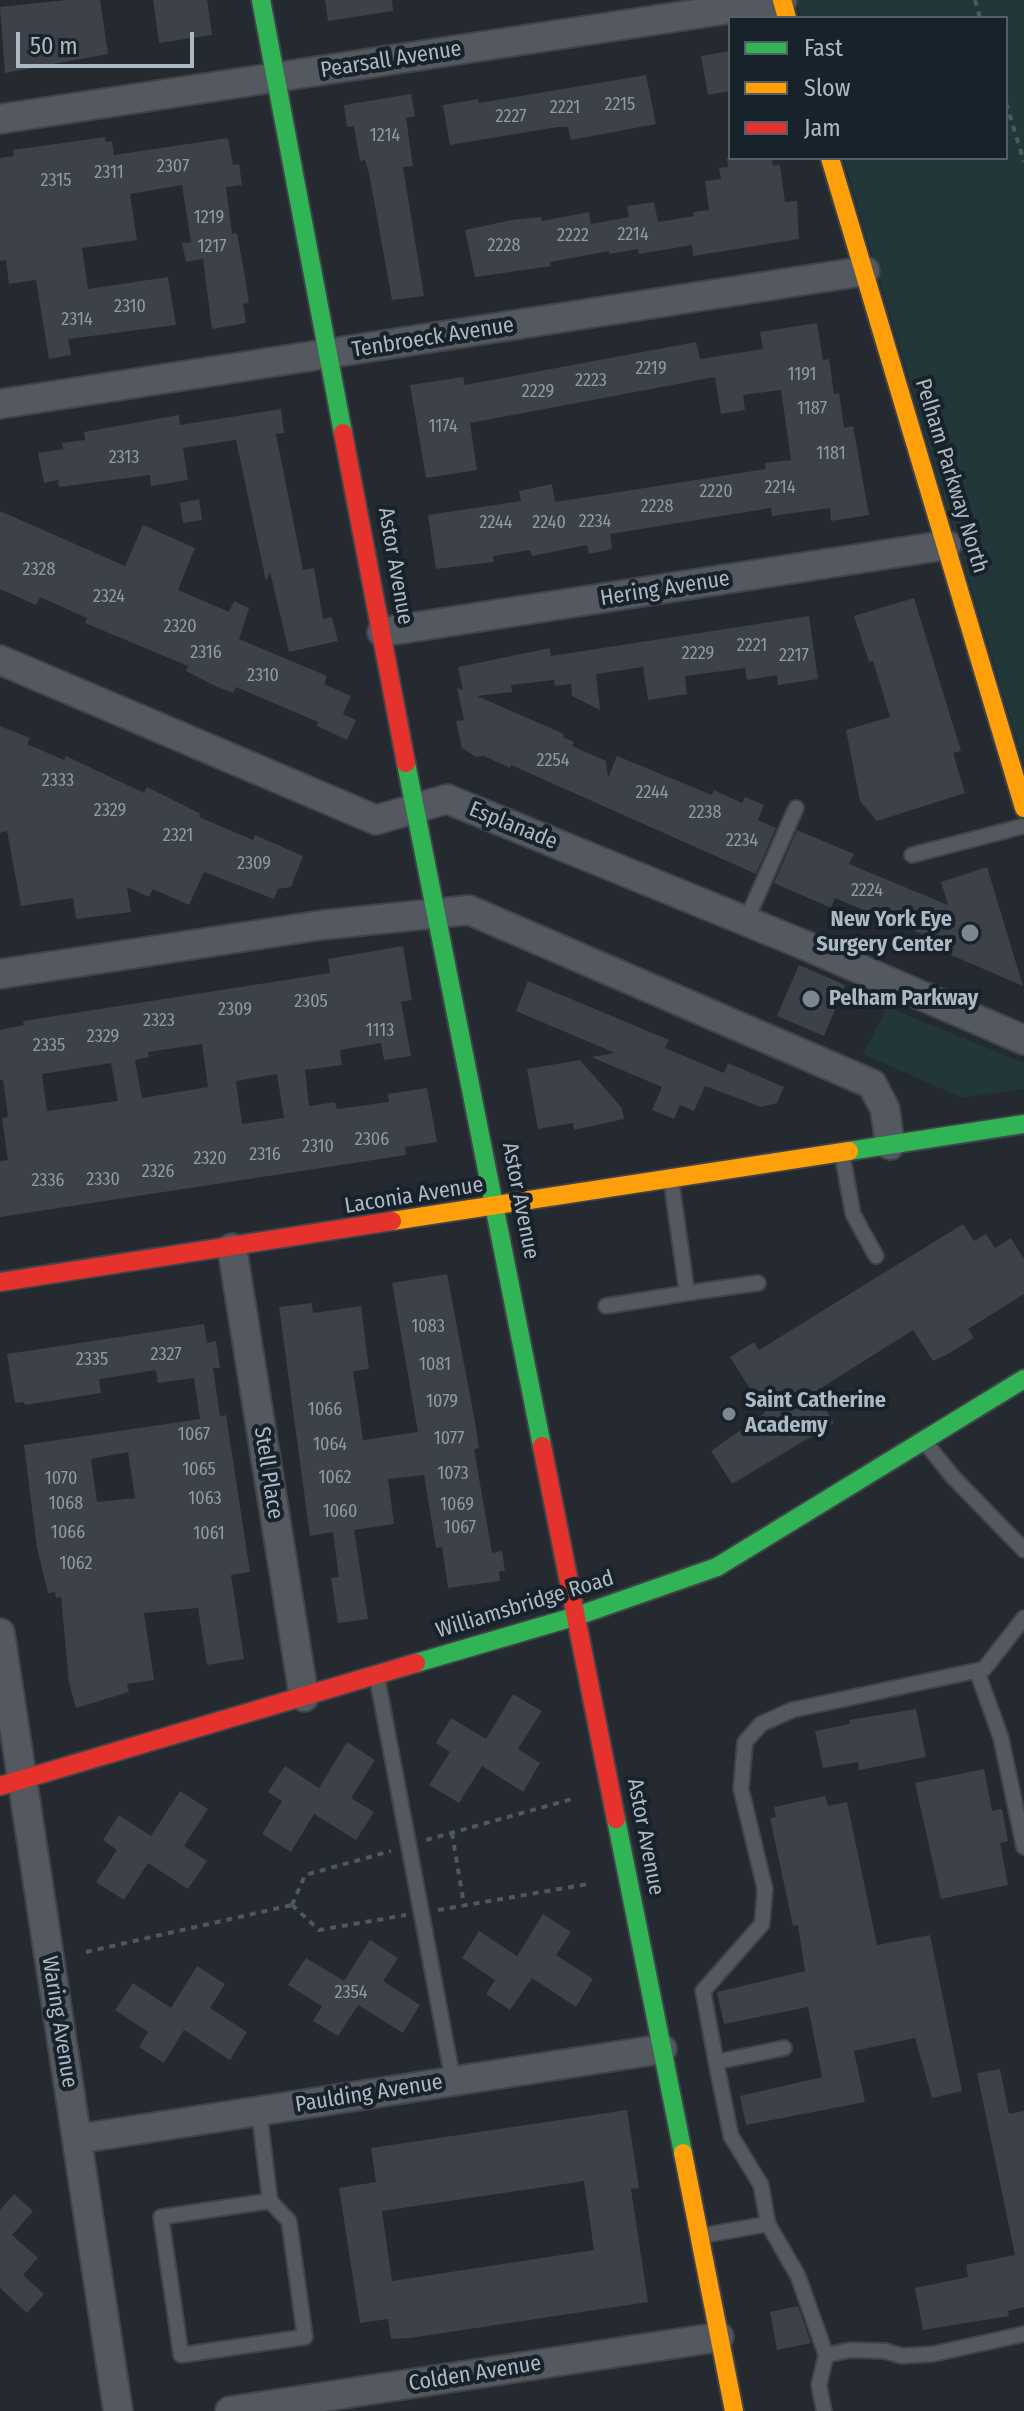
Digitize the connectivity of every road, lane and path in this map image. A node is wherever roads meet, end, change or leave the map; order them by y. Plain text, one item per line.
1 (261, 0) edge
2 (782, 0) edge
3 (276, 77) junction
4 (1008, 110) edge
5 (0, 119) edge
6 (831, 160) edge
7 (1024, 162) edge
8 (865, 271) junction
9 (331, 354) junction
10 (0, 404) edge
11 (947, 545) junction
12 (382, 632) junction
13 (0, 660) edge
14 (796, 808) dead end
15 (1024, 808) edge
16 (416, 809) junction
17 (1024, 826) edge
18 (912, 855) dead end
19 (437, 913) junction
20 (746, 921) junction
21 (0, 974) edge
22 (1024, 1040) edge
23 (1024, 1124) edge
24 (890, 1145) junction
25 (842, 1153) junction
26 (671, 1178) junction
27 (497, 1208) junction
28 (232, 1248) junction
29 (876, 1256) dead end
30 (0, 1282) edge
31 (758, 1283) dead end
32 (687, 1293) junction
33 (606, 1306) dead end
34 (1024, 1379) edge
35 (924, 1441) junction
36 (1024, 1550) edge
37 (577, 1616) junction
38 (1024, 1618) edge
39 (0, 1633) edge
40 (977, 1671) junction
41 (377, 1676) junction
42 (304, 1697) junction
43 (11, 1783) edge
44 (452, 1833) dead end
45 (1024, 1847) edge
46 (292, 1905) dead end
47 (464, 1905) dead end
48 (86, 1952) dead end
49 (784, 2048) dead end
50 (662, 2049) junction
51 (716, 2062) junction
52 (453, 2081) junction
53 (259, 2111) junction
54 (77, 2139) junction
55 (270, 2201) junction
56 (768, 2224) junction
57 (699, 2236) junction
58 (1024, 2334) edge
59 (719, 2337) junction
60 (826, 2355) junction
61 (118, 2411) edge
62 (230, 2411) edge
63 (734, 2411) edge
64 (824, 2411) edge

1 - 3 street, Astor Avenue
2 - 3 street, Pearsall Avenue
3 - 5 street, Pearsall Avenue
3 - 9 street, Astor Avenue
4 - 7 path
6 - 8 street, Pelham Parkway North
8 - 9 street, Tenbroeck Avenue
8 - 11 street, Pelham Parkway North
9 - 10 street, Tenbroeck Avenue
9 - 12 street, Astor Avenue
11 - 12 street, Hering Avenue
11 - 15 street, Pelham Parkway North
12 - 16 street, Astor Avenue
13 - 16 street, Esplanade
14 - 20 lane
16 - 19 street, Astor Avenue
16 - 20 street, Esplanade
17 - 18 lane
19 - 21 street
19 - 24 street
19 - 27 street, Astor Avenue
20 - 22 street, Esplanade
23 - 24 street, Laconia Avenue
24 - 25 street, Laconia Avenue
25 - 26 street, Laconia Avenue
25 - 29 lane
26 - 27 street, Laconia Avenue
26 - 32 lane
27 - 28 street, Laconia Avenue
27 - 37 street, Astor Avenue
28 - 30 street, Laconia Avenue
28 - 42 street, Stell Place
31 - 32 lane
32 - 33 lane
34 - 35 street, Williamsbridge Road
35 - 36 lane
35 - 37 street, Williamsbridge Road
37 - 41 street, Williamsbridge Road
37 - 50 street, Astor Avenue
38 - 40 lane
39 - 43 street, Waring Avenue
40 - 45 lane
40 - 51 lane
41 - 42 street, Williamsbridge Road
41 - 52 lane
42 - 43 street, Williamsbridge Road
43 - 54 street, Waring Avenue
44 - 47 path
46 - 48 path
49 - 51 lane
50 - 52 street, Paulding Avenue
50 - 57 street, Astor Avenue
51 - 56 lane
52 - 53 street, Paulding Avenue
53 - 54 street, Paulding Avenue
53 - 55 lane
54 - 61 street, Waring Avenue
55 - 55 lane
56 - 57 lane
56 - 60 lane
57 - 59 street, Astor Avenue
58 - 60 lane
59 - 62 street, Colden Avenue
59 - 63 street, Astor Avenue
60 - 64 lane

